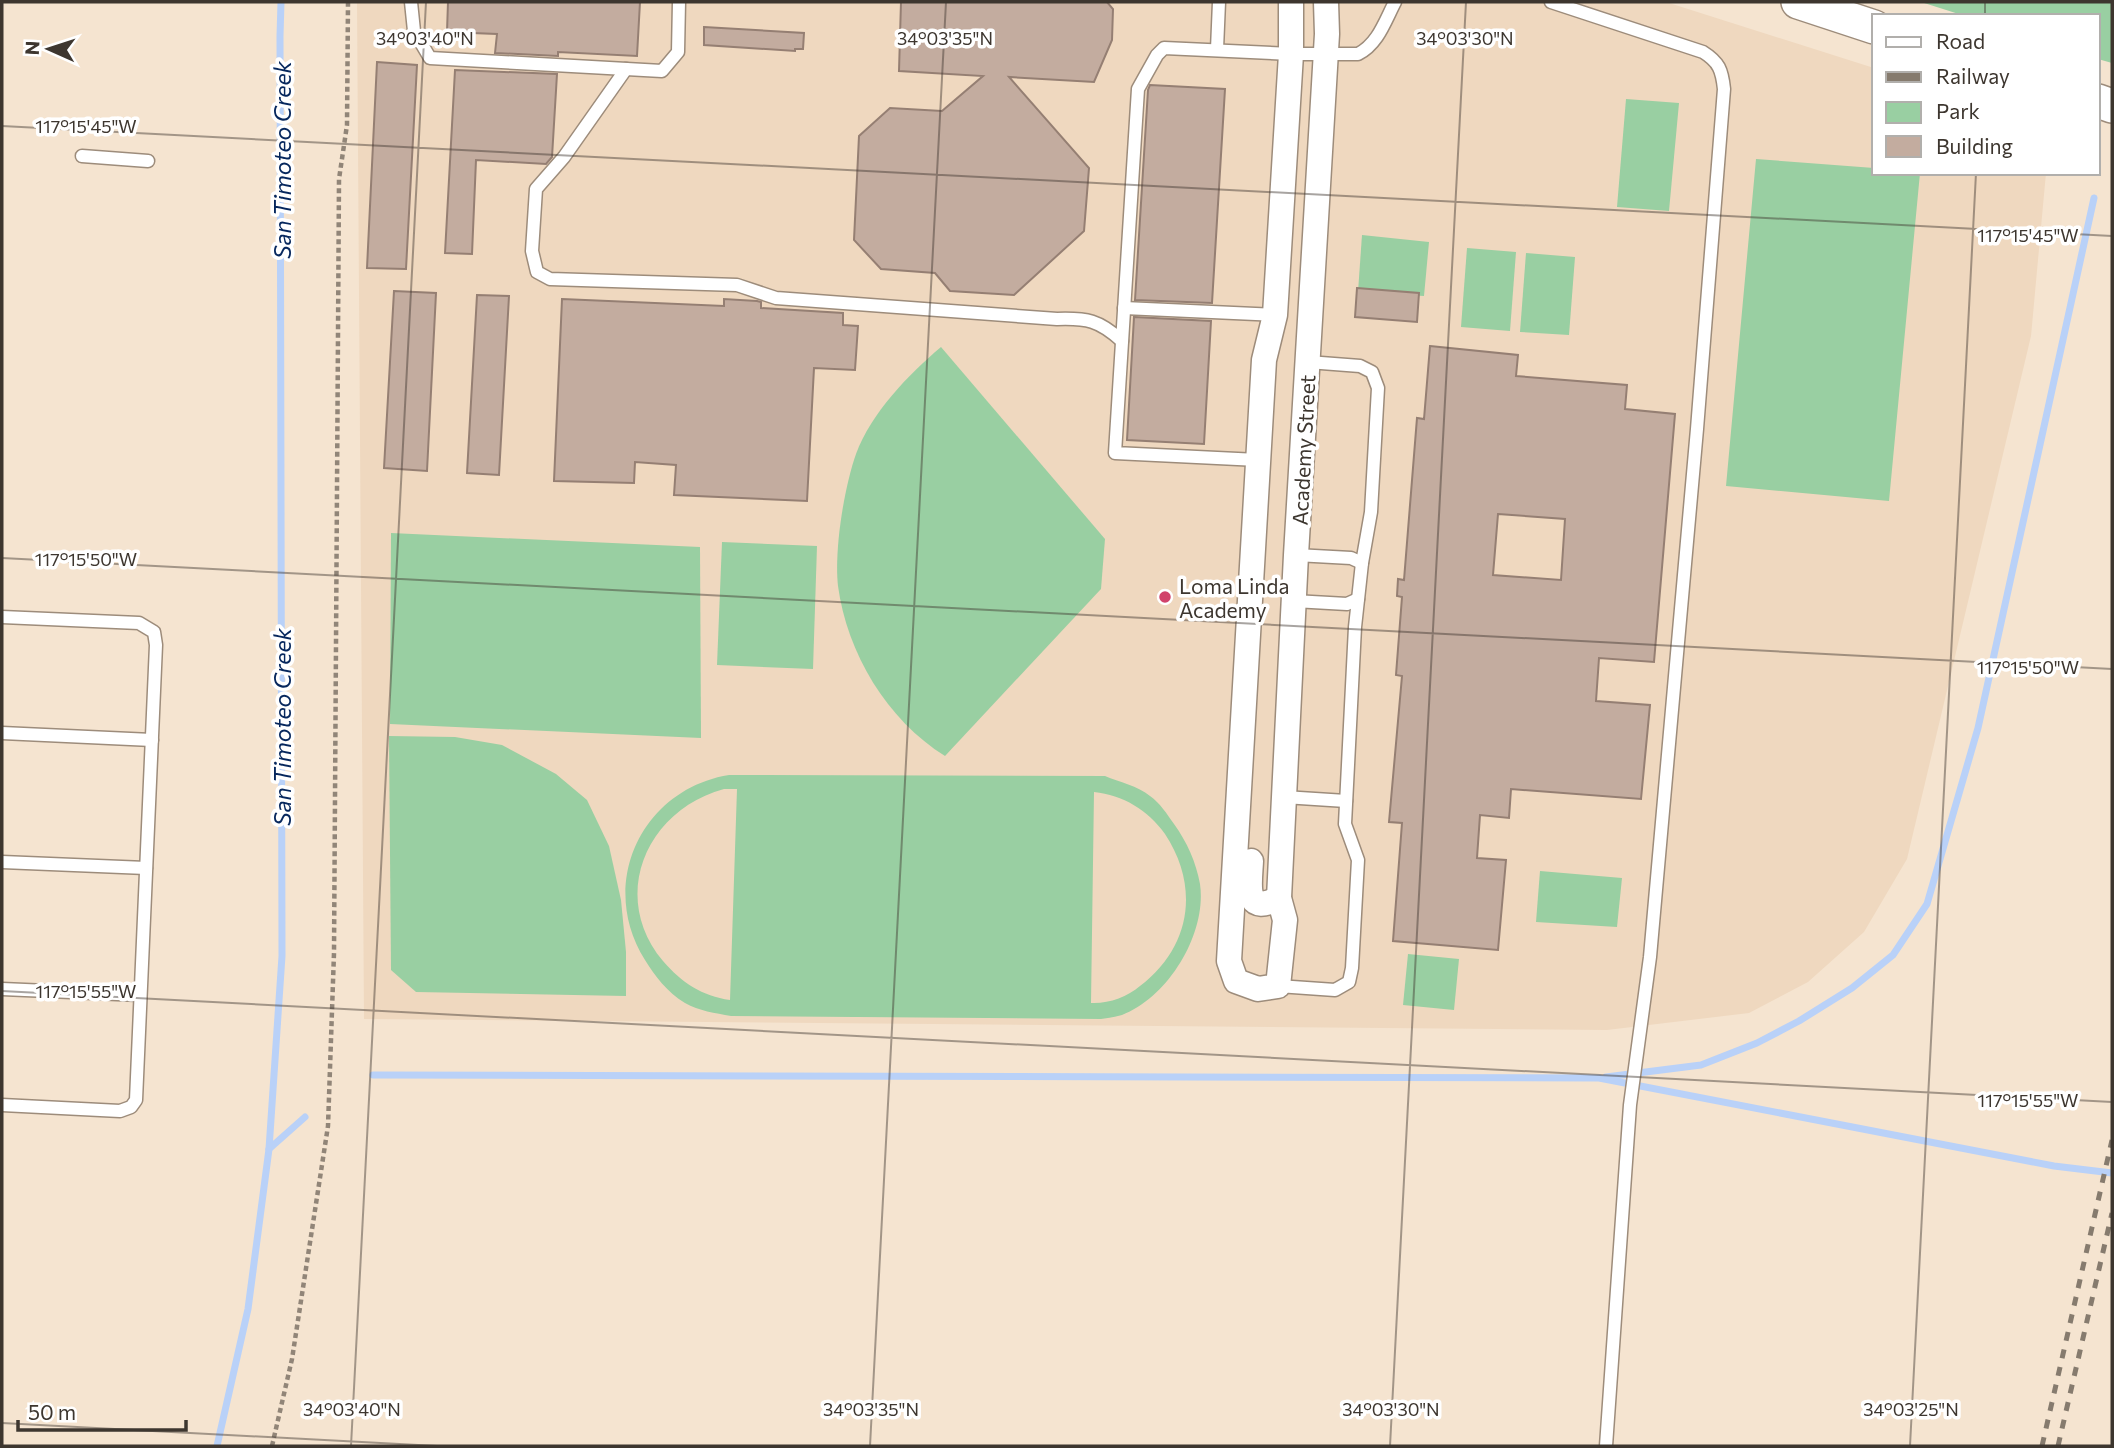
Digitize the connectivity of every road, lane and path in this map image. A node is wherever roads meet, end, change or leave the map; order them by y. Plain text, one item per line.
1 (348, 2) edge
2 (411, 2) edge
3 (679, 2) edge
4 (1219, 2) edge
5 (1291, 2) edge
6 (1326, 2) edge
7 (1395, 2) edge
8 (1551, 2) edge
9 (1798, 2) edge
10 (1872, 26) edge
11 (1217, 49) junction
12 (1290, 54) junction
13 (1325, 54) junction
14 (626, 69) junction
15 (82, 156) dead end
16 (148, 161) dead end
17 (1124, 308) junction
18 (1275, 315) junction
19 (1122, 341) junction
20 (1308, 362) junction
21 (1258, 460) junction
22 (1296, 555) junction
23 (1362, 563) junction
24 (1359, 599) junction
25 (1294, 601) junction
26 (2, 617) edge
27 (2, 733) edge
28 (152, 740) junction
29 (1284, 797) junction
30 (1346, 801) junction
31 (2, 862) edge
32 (146, 868) junction
33 (1279, 898) junction
34 (1278, 986) junction
35 (2, 989) edge
36 (140, 995) junction
37 (2, 1105) edge
38 (272, 1446) edge
39 (1606, 1446) edge

1 - 38 path
2 - 14 lane
3 - 14 lane
4 - 11 lane
5 - 12 street, Academy Street
6 - 13 street, Academy Street
7 - 13 lane
8 - 39 lane
9 - 10 main road
11 - 12 lane
11 - 17 lane
12 - 13 lane
12 - 18 street, Academy Street
13 - 20 street, Academy Street
14 - 19 lane
15 - 16 lane
17 - 18 lane
17 - 19 lane
18 - 21 street, Academy Street
18 - 33 street, Academy Street
19 - 21 lane
20 - 22 street, Academy Street
20 - 23 lane
21 - 34 street, Academy Street
22 - 23 lane
22 - 25 street, Academy Street
23 - 24 lane
24 - 25 lane
24 - 30 lane
25 - 29 street, Academy Street
26 - 28 lane
27 - 28 lane
28 - 32 lane
29 - 30 lane
29 - 33 street, Academy Street
30 - 34 lane
31 - 32 lane
32 - 36 lane
33 - 34 street, Academy Street
35 - 36 lane
36 - 37 lane

